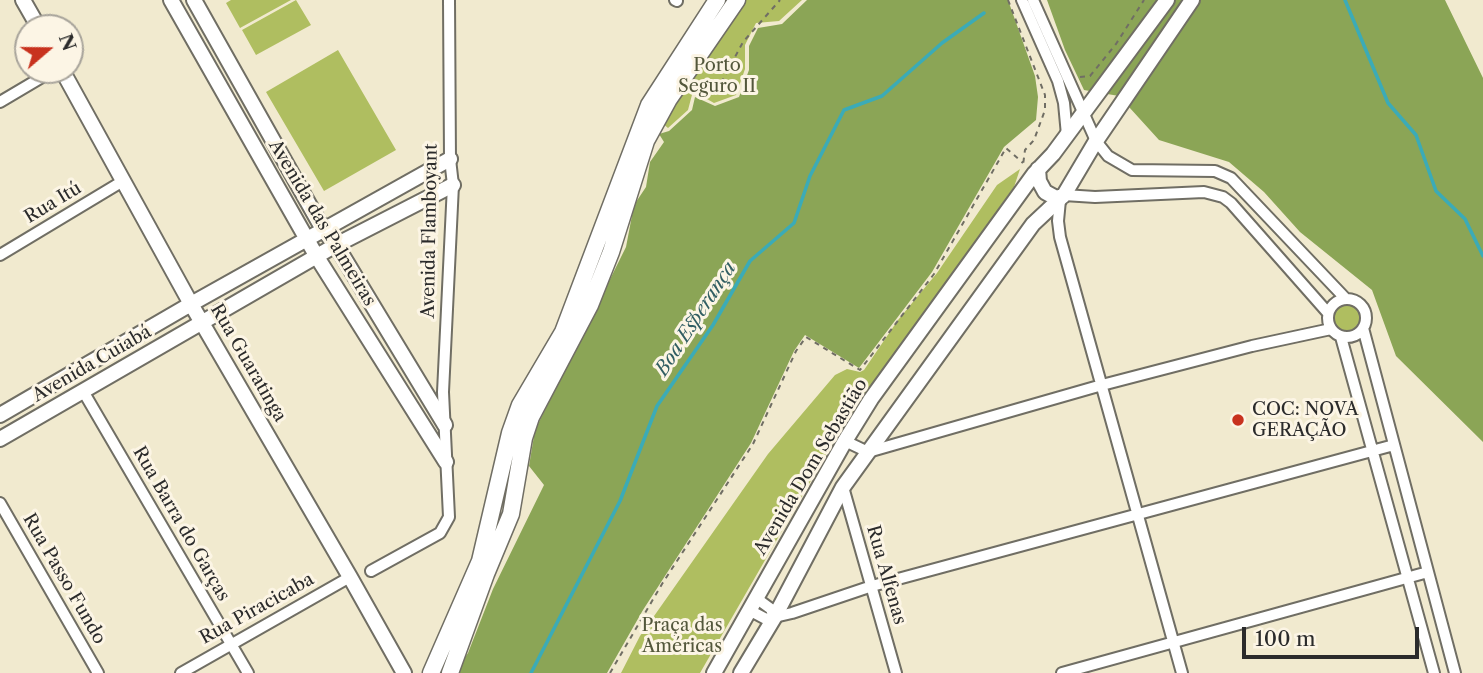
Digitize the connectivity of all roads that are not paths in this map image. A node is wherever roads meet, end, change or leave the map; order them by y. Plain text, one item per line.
1 (194, 0) edge
2 (449, 0) edge
3 (717, 0) edge
4 (737, 0) edge
5 (1022, 0) edge
6 (1033, 0) edge
7 (1167, 0) edge
8 (1192, 0) edge
9 (177, 2) edge
10 (31, 84) edge
11 (70, 84) edge
12 (0, 103) edge
13 (1083, 114) junction
14 (1067, 135) junction
15 (1093, 145) junction
16 (450, 159) junction
17 (1038, 169) junction
18 (123, 181) junction
19 (453, 185) junction
20 (1059, 200) junction
21 (324, 231) junction
22 (307, 240) junction
23 (336, 245) junction
24 (0, 255) edge
25 (317, 257) junction
26 (1345, 298) junction
27 (191, 304) junction
28 (1328, 313) junction
29 (202, 323) junction
30 (1363, 328) junction
31 (1331, 329) junction
32 (1341, 337) junction
33 (1102, 385) junction
34 (83, 391) junction
35 (0, 415) edge
36 (445, 425) junction
37 (0, 439) edge
38 (845, 441) junction
39 (1394, 445) junction
40 (1374, 450) junction
41 (868, 452) junction
42 (446, 462) junction
43 (843, 487) junction
44 (0, 503) edge
45 (1137, 514) junction
46 (371, 570) dead end
47 (1428, 572) junction
48 (351, 577) junction
49 (1408, 578) junction
50 (872, 586) junction
51 (753, 604) junction
52 (774, 618) junction
53 (1173, 641) junction
54 (230, 643) junction
55 (98, 673) edge
56 (181, 673) edge
57 (248, 673) edge
58 (404, 673) edge
59 (431, 673) edge
60 (450, 673) edge
61 (714, 673) edge
62 (741, 673) edge
63 (896, 673) edge
64 (1062, 673) edge
65 (1182, 673) edge
66 (1434, 673) edge
67 (1455, 673) edge

1 - 21 street, Avenida das Palmeiras
2 - 16 street, Avenida Flamboyant
3 - 59 main road
4 - 60 main road
5 - 14 street
6 - 13 street
7 - 13 street
8 - 15 street
9 - 22 street, Avenida das Palmeiras
10 - 12 street
11 - 18 street, Rua Guaratinga
13 - 14 street
13 - 15 street
14 - 17 street, Avenida Dom Sebastião
15 - 20 street
15 - 26 street
16 - 19 street, Avenida Flamboyant
16 - 21 street, Avenida Cuiabá
17 - 20 street
17 - 38 street, Avenida Dom Sebastião
18 - 24 street, Rua Itú
18 - 27 street, Rua Guaratinga
19 - 23 street, Avenida Cuiabá
19 - 36 street, Avenida Flamboyant
20 - 28 street
20 - 33 street
20 - 41 street
21 - 22 street, Avenida Cuiabá
21 - 23 street, Avenida das Palmeiras
22 - 25 street, Avenida das Palmeiras
22 - 27 street, Avenida Cuiabá
23 - 25 street, Avenida Cuiabá
23 - 36 street, Avenida das Palmeiras
25 - 29 street, Avenida Cuiabá
25 - 42 street, Avenida das Palmeiras
26 - 28 street
26 - 30 street
27 - 29 street, Rua Guaratinga
27 - 35 street, Avenida Cuiabá
28 - 31 street
29 - 34 street, Avenida Cuiabá
29 - 48 street, Rua Guaratinga
30 - 32 street
30 - 39 street
31 - 32 street
31 - 33 street
32 - 40 street
33 - 41 street
33 - 45 street
34 - 37 street, Avenida Cuiabá
34 - 54 street, Rua Barra do Garças
36 - 42 street, Avenida Flamboyant
38 - 41 street
38 - 51 street, Avenida Dom Sebastião
39 - 40 street
39 - 47 street
40 - 45 street
40 - 49 street
41 - 43 street
42 - 46 street, Avenida Flamboyant
43 - 50 street, Rua Alfenas
43 - 52 street
44 - 55 street, Rua Passo Fundo
45 - 50 street
45 - 53 street
47 - 49 street
47 - 67 street
48 - 54 street, Rua Piracicaba
48 - 58 street, Rua Guaratinga
49 - 53 street
49 - 66 street
50 - 52 street
50 - 63 street, Rua Alfenas
51 - 52 street
51 - 61 street, Avenida Dom Sebastião
52 - 62 street
53 - 64 street
53 - 65 street
54 - 56 street, Rua Piracicaba
54 - 57 street, Rua Barra do Garças

